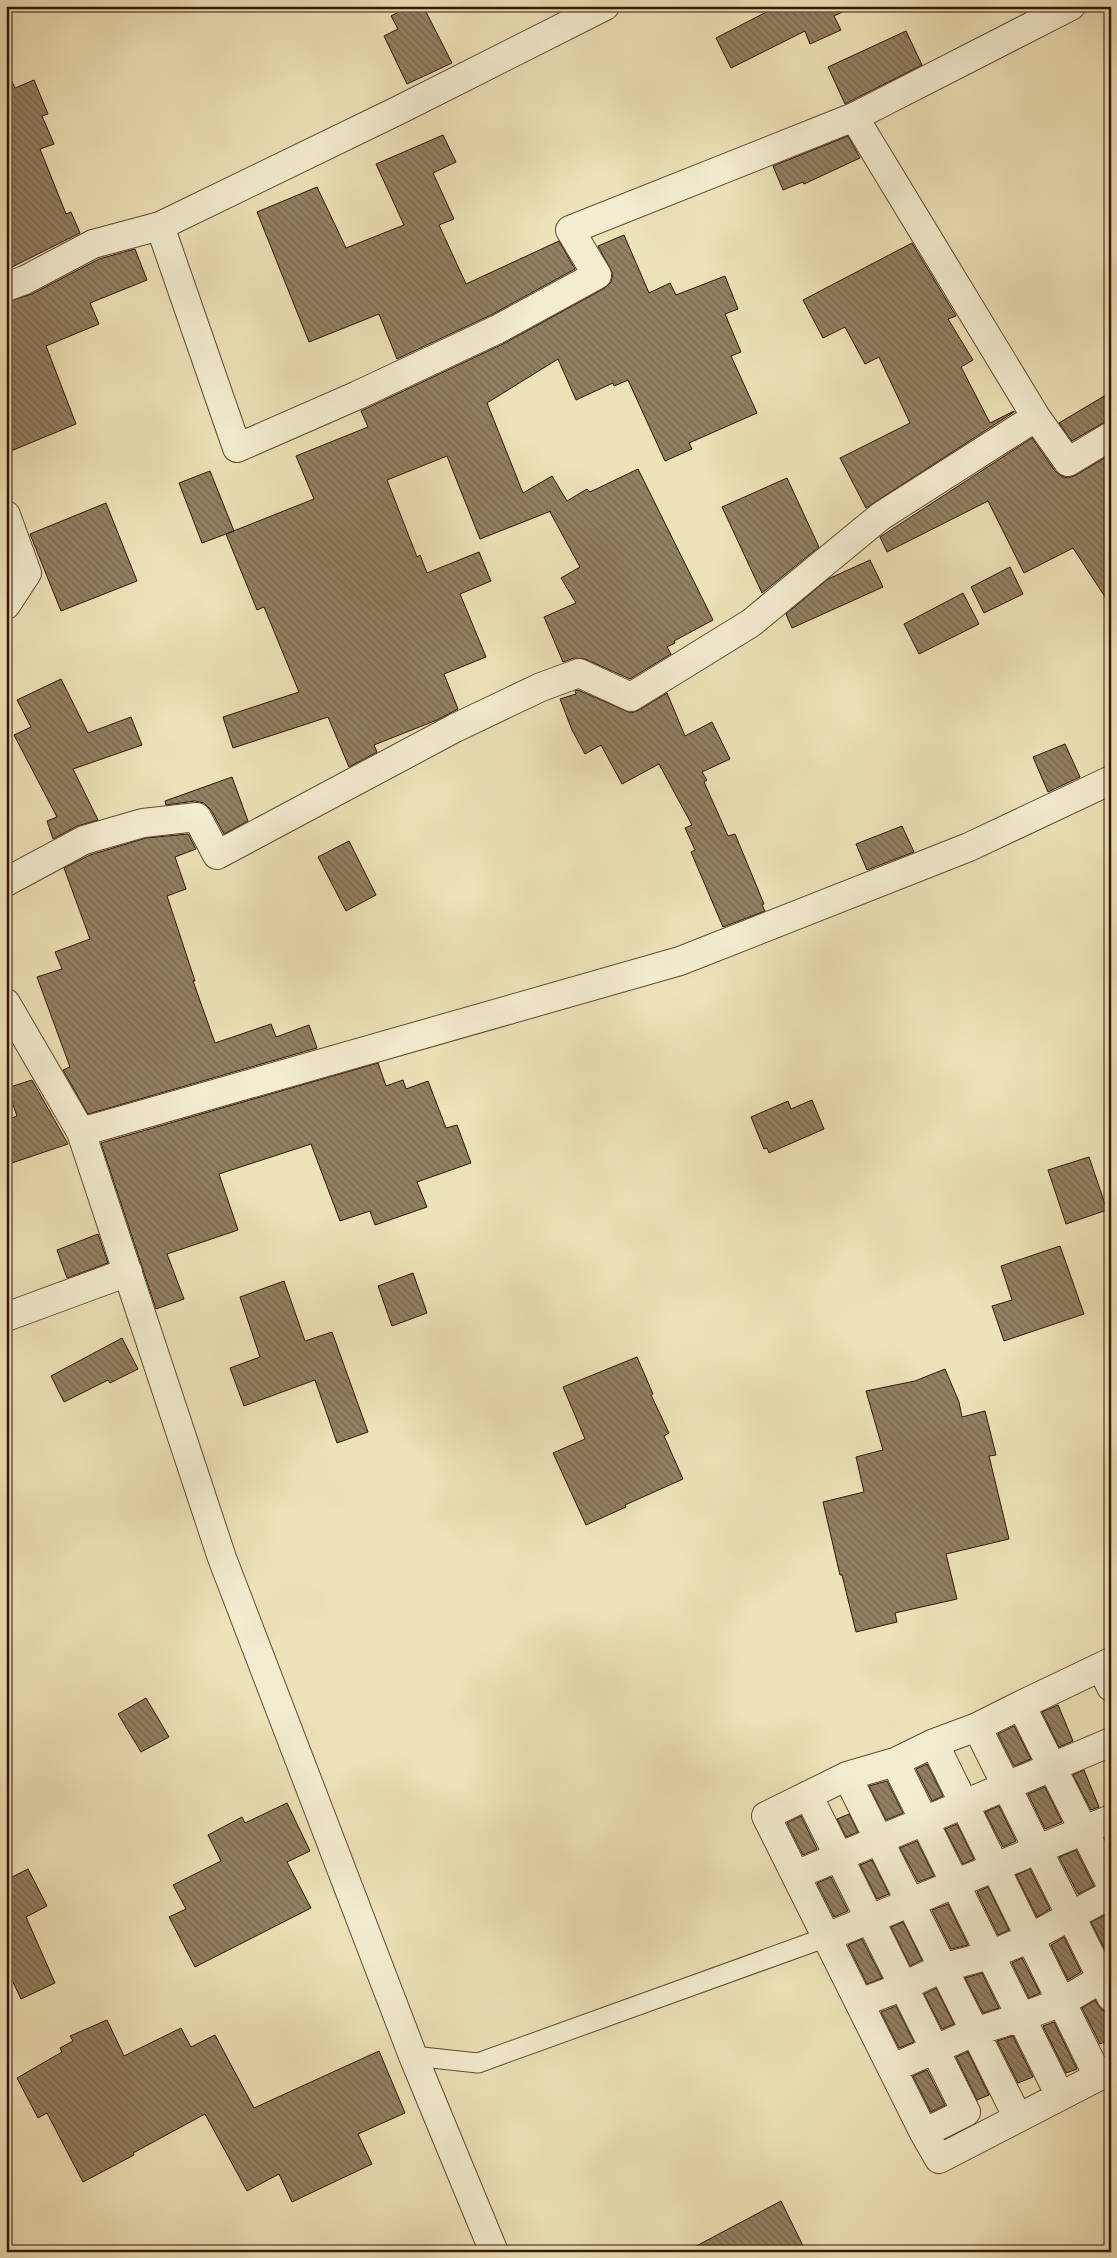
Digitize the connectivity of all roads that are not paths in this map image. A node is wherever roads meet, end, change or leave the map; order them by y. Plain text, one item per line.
1 (605, 6) edge
2 (1071, 6) edge
3 (854, 117) junction
4 (160, 226) junction
5 (6, 287) edge
6 (1036, 417) junction
7 (1111, 436) edge
8 (6, 515) edge
9 (6, 605) edge
10 (1111, 780) edge
11 (6, 882) edge
12 (6, 1003) edge
13 (81, 1132) junction
14 (128, 1272) junction
15 (6, 1317) edge
16 (1107, 1672) edge
17 (1022, 1705) junction
18 (977, 1727) junction
19 (1111, 1742) edge
20 (934, 1743) junction
21 (895, 1762) junction
22 (1052, 1767) junction
23 (847, 1776) junction
24 (1007, 1786) junction
25 (808, 1795) junction
26 (964, 1804) junction
27 (1111, 1819) edge
28 (924, 1821) junction
29 (1084, 1830) junction
30 (879, 1840) junction
31 (1037, 1850) junction
32 (839, 1856) junction
33 (996, 1867) junction
34 (796, 1875) junction
35 (955, 1884) junction
36 (1111, 1885) edge
37 (1111, 1894) edge
38 (910, 1902) junction
39 (1071, 1916) junction
40 (870, 1920) junction
41 (827, 1938) junction
42 (1030, 1938) junction
43 (990, 1955) junction
44 (942, 1968) junction
45 (1108, 1983) edge
46 (904, 1986) junction
47 (1062, 2002) junction
48 (860, 2003) junction
49 (1021, 2018) junction
50 (974, 2032) junction
51 (935, 2048) junction
52 (413, 2056) junction
53 (893, 2068) junction
54 (1106, 2072) edge
55 (1060, 2096) junction
56 (966, 2112) junction
57 (1018, 2118) junction
58 (924, 2133) junction
59 (980, 2138) junction
60 (494, 2252) edge

1 - 4 street
2 - 3 street
3 - 4 street
3 - 6 street
4 - 5 street
6 - 7 street
6 - 11 street
8 - 9 street
10 - 13 street
12 - 13 street
13 - 14 street
14 - 15 street
14 - 52 street
16 - 17 street
17 - 18 street
17 - 22 street
18 - 20 street
18 - 24 street
19 - 22 street
20 - 21 street
20 - 26 street
21 - 23 street
21 - 28 street
22 - 24 street
22 - 29 street
23 - 25 street
23 - 30 street
24 - 26 street
24 - 31 street
25 - 32 street
25 - 34 street
26 - 28 street
26 - 33 street
27 - 29 street
28 - 30 street
28 - 35 street
29 - 31 street
29 - 36 street
30 - 32 street
30 - 38 street
31 - 33 street
31 - 39 street
32 - 34 street
32 - 40 street
33 - 35 street
33 - 42 street
34 - 41 street
35 - 38 street
35 - 43 street
37 - 39 street
38 - 40 street
38 - 44 street
39 - 42 street
39 - 45 street
40 - 41 street
40 - 46 street
41 - 48 street
41 - 52 lane
42 - 43 street
42 - 47 street
43 - 44 street
43 - 49 street
44 - 46 street
44 - 50 street
45 - 47 street
46 - 48 street
46 - 51 street
47 - 49 street
47 - 54 street
48 - 53 street
49 - 50 street
49 - 55 street
50 - 51 street
50 - 57 street
51 - 53 street
51 - 56 street
52 - 60 street
53 - 58 street
54 - 55 street
55 - 57 street
56 - 58 street
56 - 59 street
57 - 59 street
58 - 59 street

